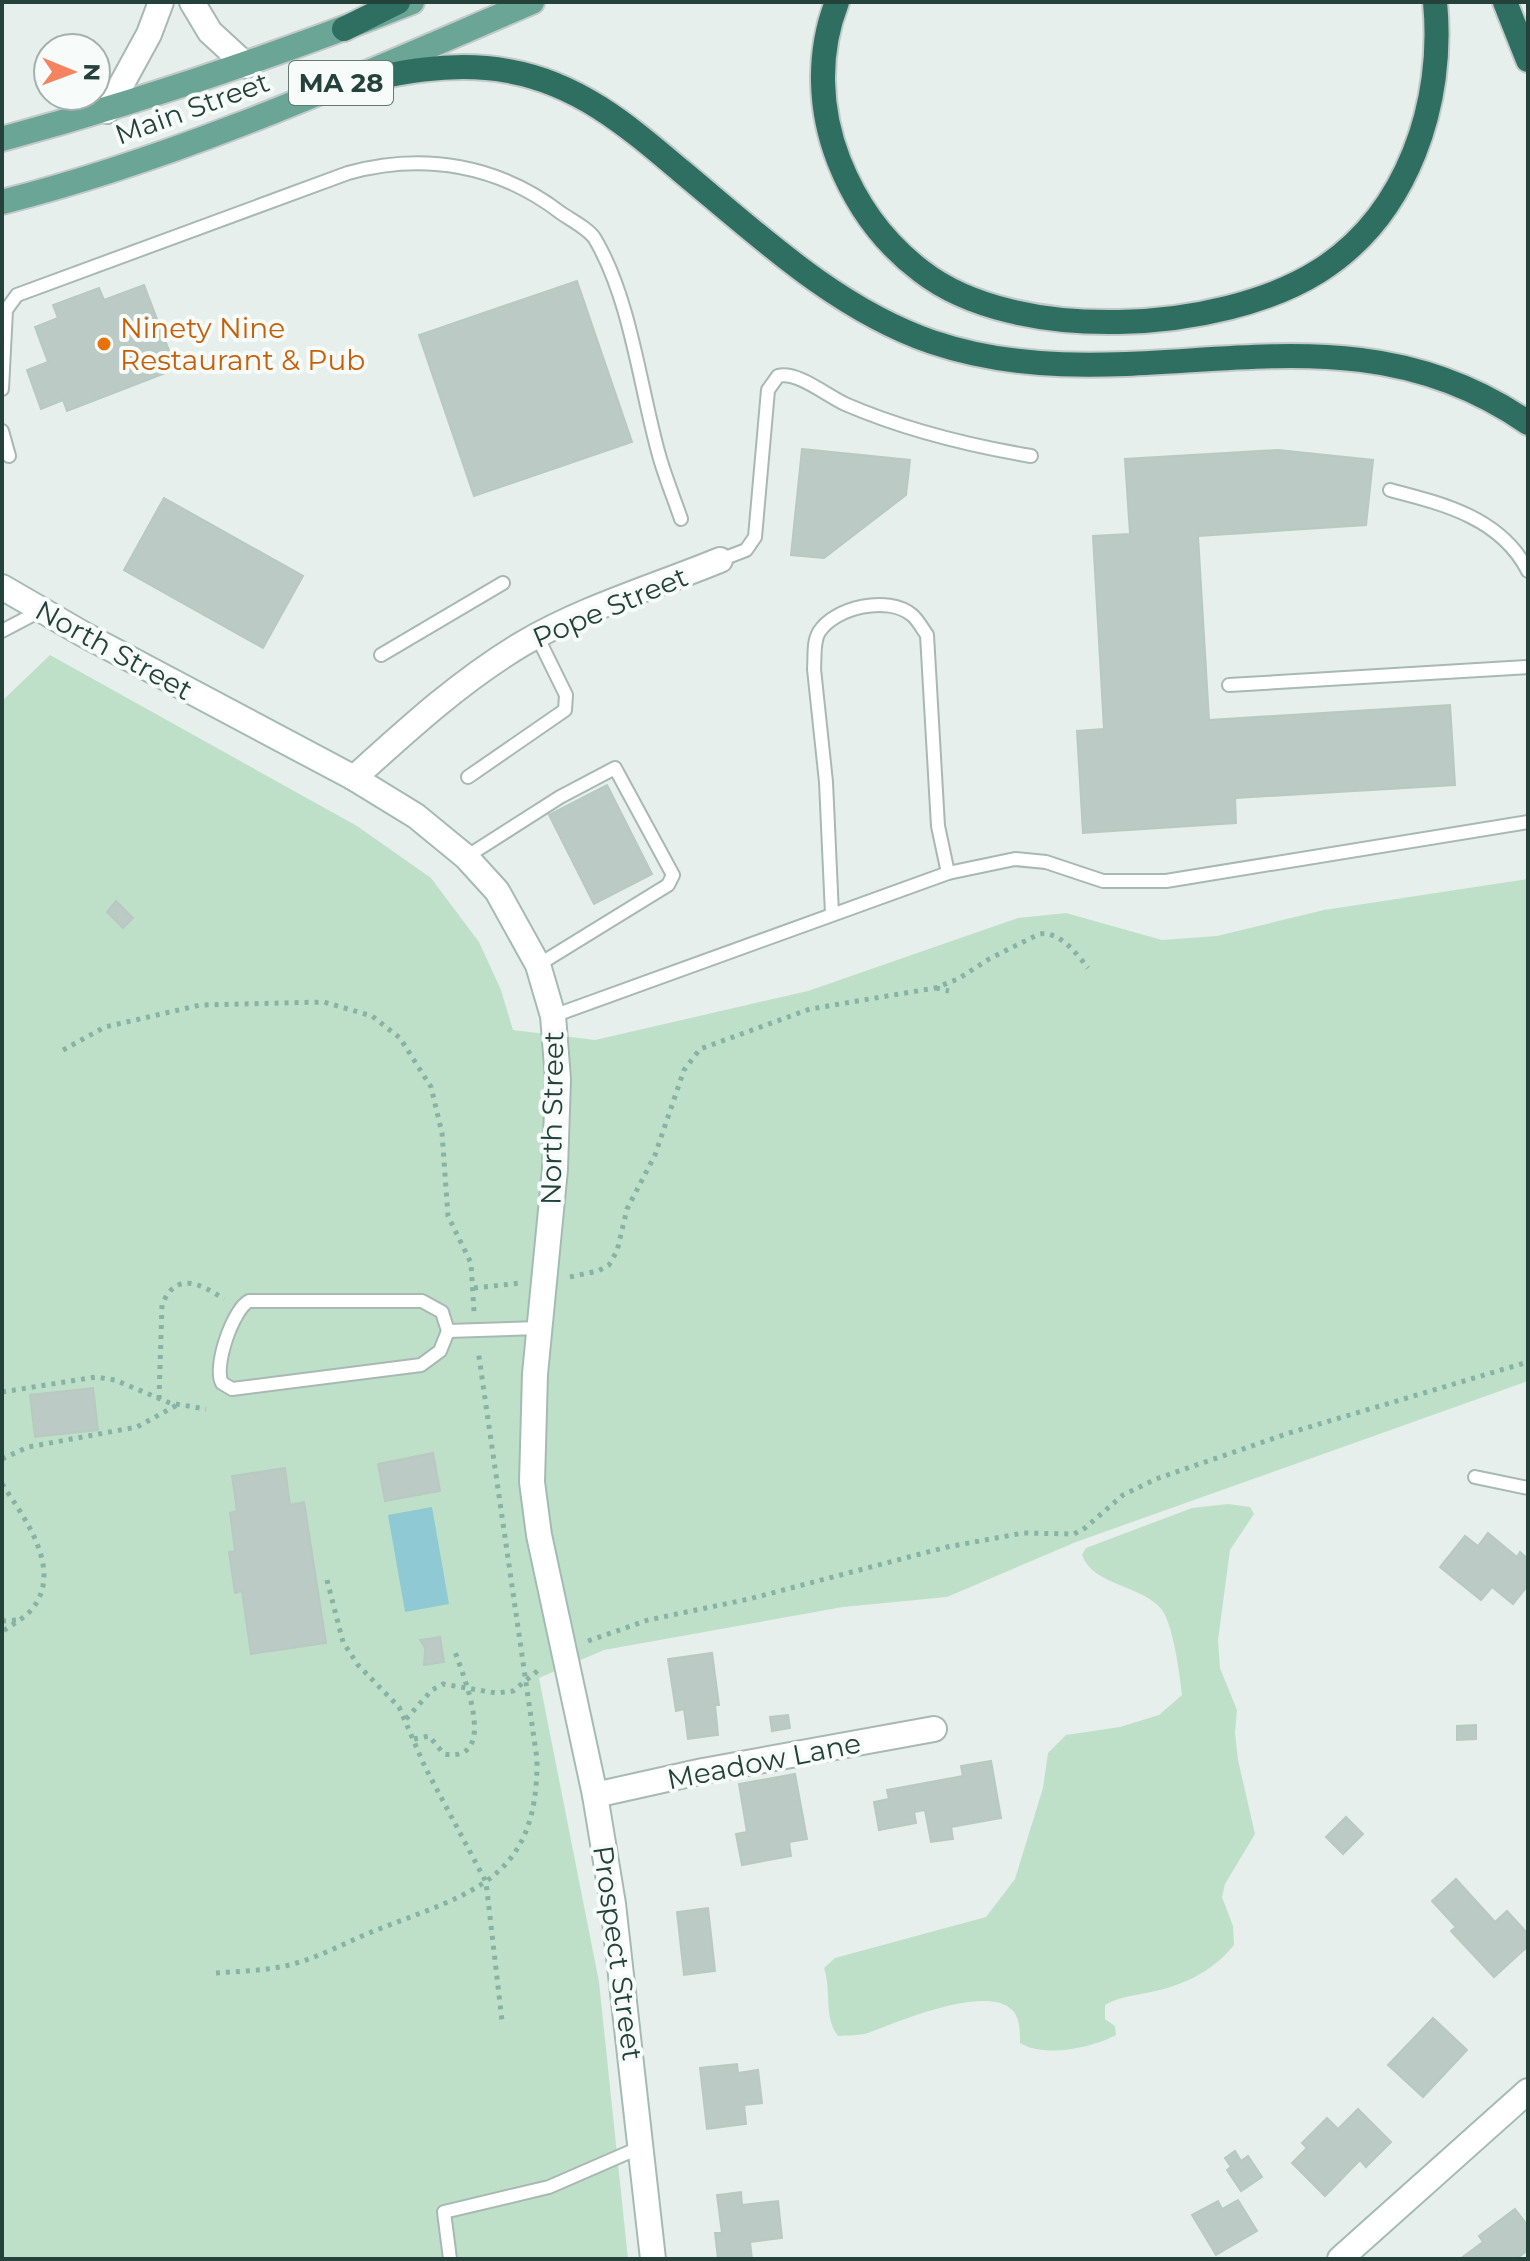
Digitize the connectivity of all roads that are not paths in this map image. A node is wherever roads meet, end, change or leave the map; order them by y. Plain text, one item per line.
1 (161, 2) edge
2 (192, 2) edge
3 (398, 2) edge
4 (412, 2) edge
5 (532, 2) edge
6 (837, 2) edge
7 (1435, 2) edge
8 (1505, 2) edge
9 (344, 29) junction
10 (1528, 60) edge
11 (247, 66) junction
12 (334, 87) junction
13 (112, 102) edge
14 (112, 109) edge
15 (103, 112) edge
16 (2, 139) edge
17 (2, 202) edge
18 (2, 389) edge
19 (1528, 423) edge
20 (2, 431) edge
21 (9, 456) dead end
22 (1031, 456) dead end
23 (1390, 490) dead end
24 (681, 519) dead end
25 (720, 560) joint
26 (1528, 571) edge
27 (503, 583) dead end
28 (2, 587) edge
29 (40, 611) junction
30 (2, 631) edge
31 (537, 636) junction
32 (381, 655) dead end
33 (1528, 667) edge
34 (1229, 685) dead end
35 (468, 777) dead end
36 (354, 778) junction
37 (1528, 822) edge
38 (466, 857) junction
39 (948, 873) junction
40 (832, 914) junction
41 (538, 965) junction
42 (553, 1016) junction
43 (540, 1328) junction
44 (448, 1331) junction
45 (1475, 1477) dead end
46 (1528, 1488) edge
47 (565, 1650) joint
48 (934, 1729) dead end
49 (595, 1795) junction
50 (1528, 2091) edge
51 (641, 2147) junction
52 (450, 2259) edge
53 (653, 2259) edge
54 (1340, 2259) edge

1 - 13 main road
2 - 11 main road
3 - 9 highway
4 - 9 main road, Main Street / MA 28
5 - 12 main road, Main Street / MA 28
6 - 7 highway
8 - 10 highway
9 - 11 main road, Main Street / MA 28
11 - 14 main road, Main Street / MA 28
12 - 17 main road, Main Street / MA 28
12 - 19 highway
15 - 16 main road, Main Street / MA 28
18 - 24 lane
20 - 21 lane
22 - 25 lane
23 - 26 lane
25 - 31 main road, Pope Street
27 - 32 lane
28 - 29 main road, North Street
29 - 30 lane
29 - 36 main road, North Street
31 - 35 lane
31 - 36 main road, Pope Street
33 - 34 lane
36 - 38 main road, North Street
37 - 39 lane
38 - 41 main road, North Street
38 - 41 lane
39 - 40 lane
39 - 40 lane
40 - 42 lane
41 - 42 main road, North Street
42 - 43 main road, North Street
43 - 44 lane
43 - 47 main road, North Street
44 - 44 lane
45 - 46 lane
47 - 49 main road, Prospect Street
48 - 49 main road, Meadow Lane
49 - 51 main road, Prospect Street
50 - 54 main road
51 - 52 lane
51 - 53 main road, Prospect Street

